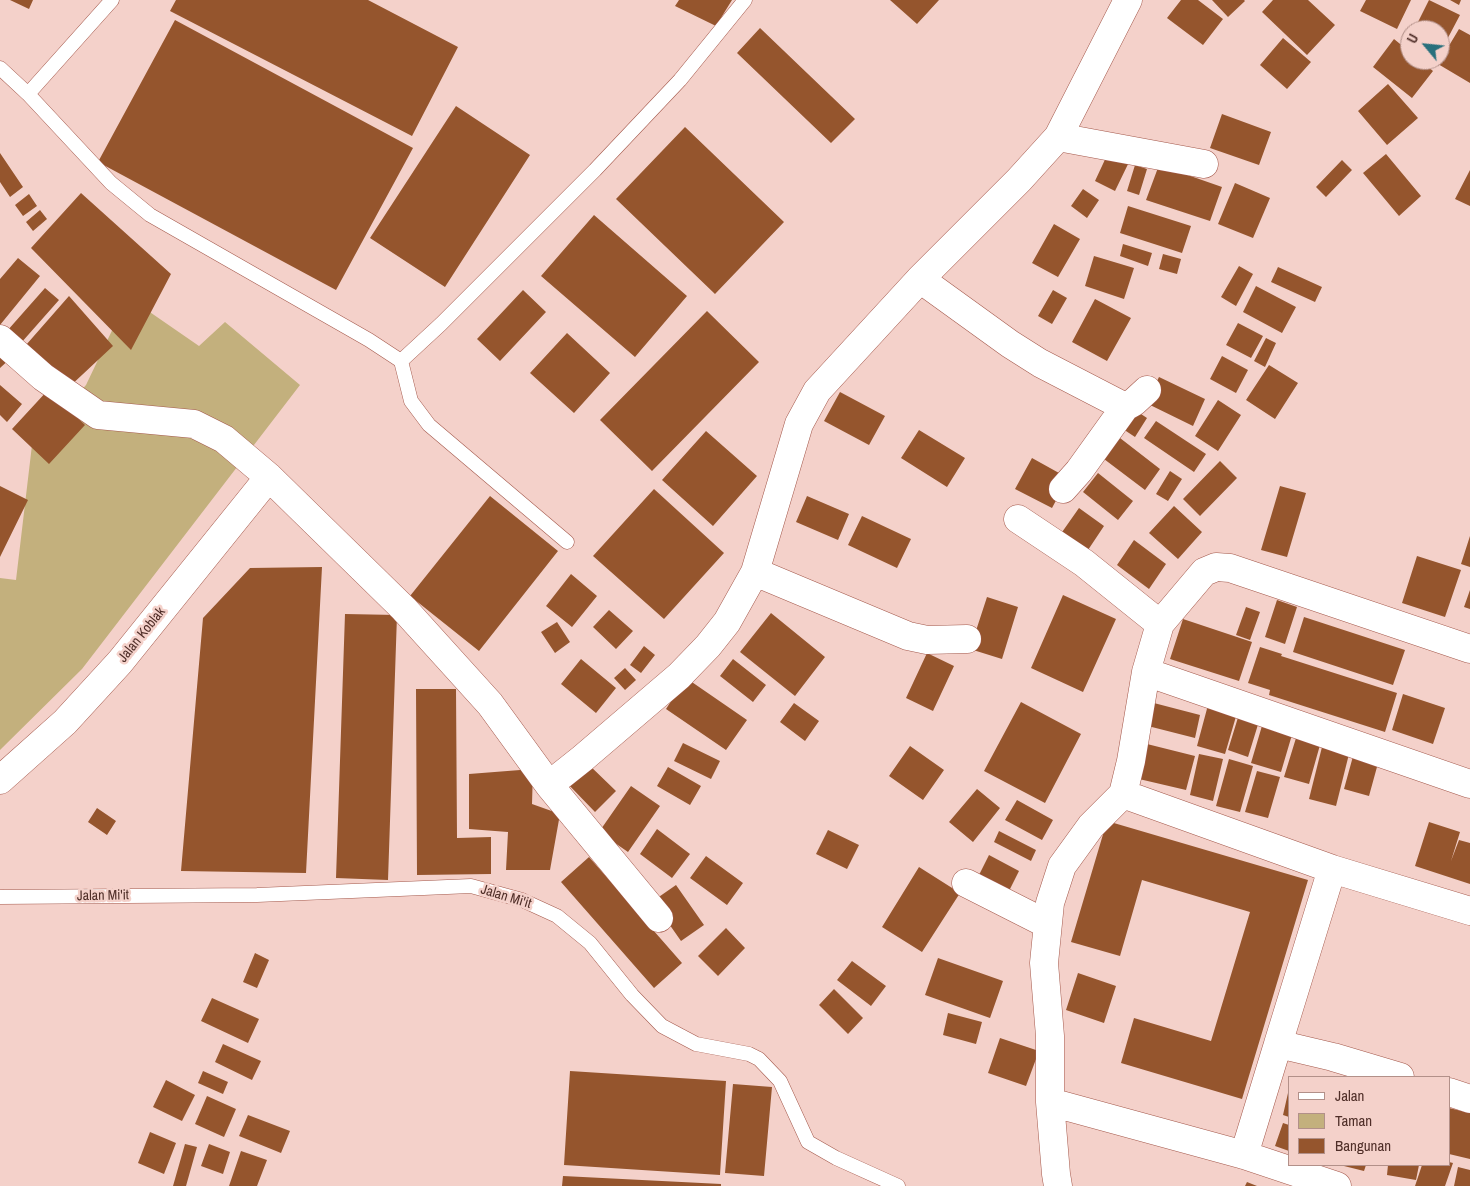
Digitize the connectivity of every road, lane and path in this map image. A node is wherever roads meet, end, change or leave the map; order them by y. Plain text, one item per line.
1 (112, 0) edge
2 (744, 0) edge
3 (1128, 0) edge
4 (0, 68) edge
5 (28, 94) junction
6 (1058, 137) junction
7 (1204, 164) dead end
8 (920, 279) junction
9 (0, 338) edge
10 (401, 361) junction
11 (1148, 390) dead end
12 (1125, 408) junction
13 (269, 477) junction
14 (1063, 489) dead end
15 (1018, 519) dead end
16 (567, 542) dead end
17 (755, 572) junction
18 (1160, 624) junction
19 (968, 639) dead end
20 (1470, 649) edge
21 (1146, 672) junction
22 (0, 780) edge
23 (1470, 784) edge
24 (549, 785) junction
25 (1123, 794) junction
26 (1332, 869) junction
27 (966, 883) dead end
28 (0, 897) edge
29 (1470, 911) edge
30 (659, 918) dead end
31 (1048, 924) junction
32 (1278, 1044) junction
33 (1397, 1076) edge
34 (1450, 1092) edge
35 (1470, 1099) edge
36 (1050, 1102) junction
37 (1244, 1155) junction
38 (898, 1186) edge
39 (1058, 1186) edge
40 (1337, 1186) edge

1 - 5 lane
2 - 10 lane
3 - 6 street
4 - 5 lane
5 - 10 lane
6 - 7 street
6 - 8 street
8 - 12 street
8 - 17 street
9 - 13 street
10 - 16 lane
11 - 12 street
12 - 14 street
13 - 22 street, Jalan Koblak
13 - 24 street
15 - 18 street
17 - 19 street
17 - 24 street
18 - 20 street
18 - 21 street
21 - 23 street
21 - 25 street
24 - 30 street
25 - 26 street
25 - 31 street
26 - 29 street
26 - 32 street
27 - 31 street
28 - 38 lane, Jalan Mi'it
31 - 36 street
32 - 33 street
32 - 37 street
34 - 35 street
36 - 37 street
36 - 39 street
37 - 40 street

